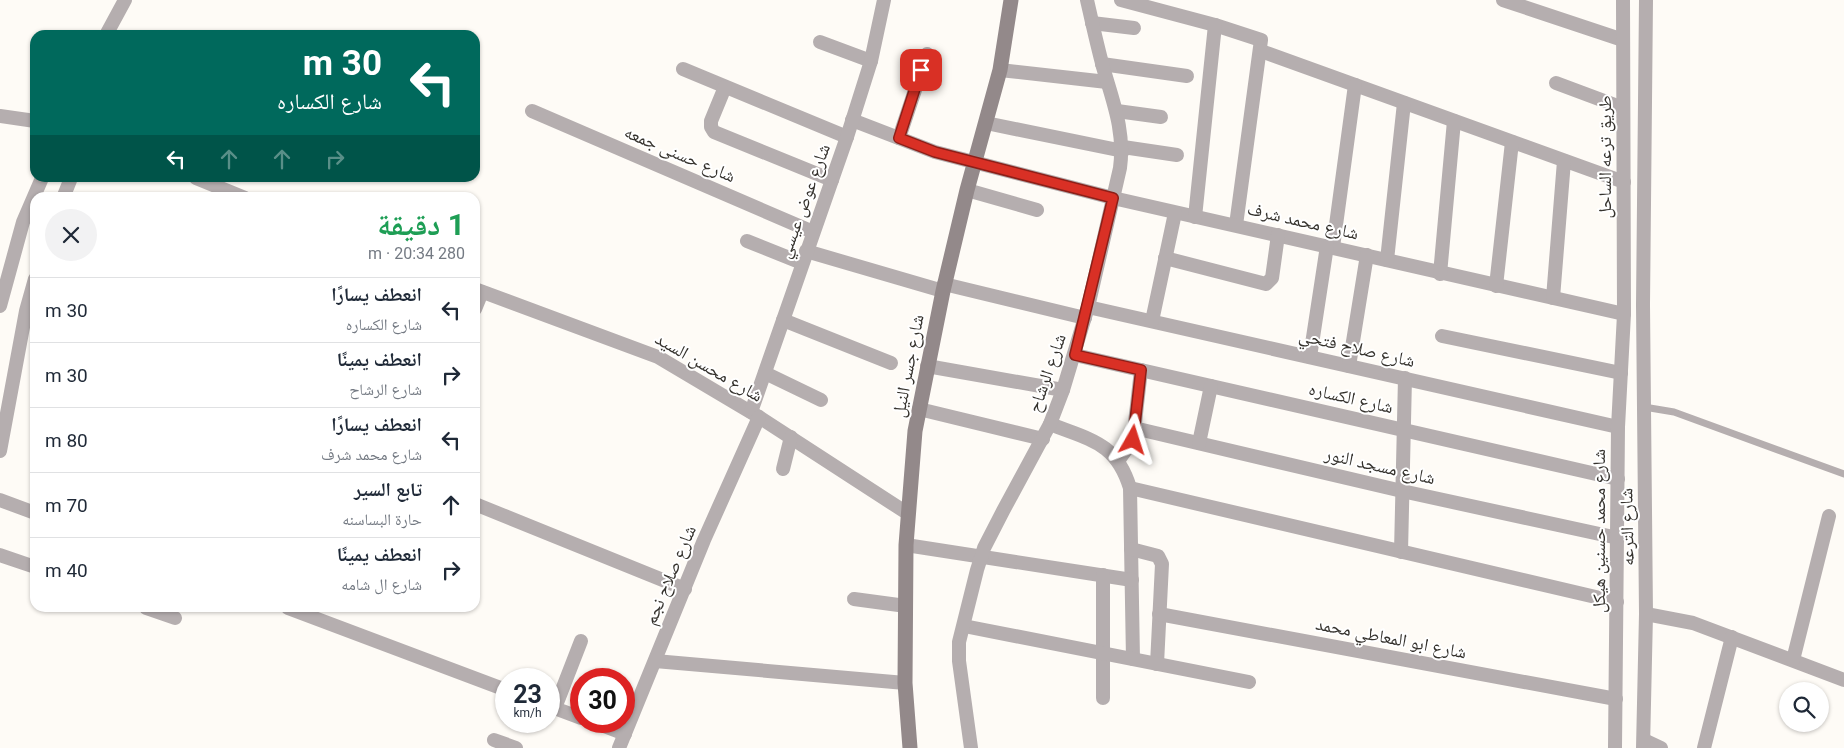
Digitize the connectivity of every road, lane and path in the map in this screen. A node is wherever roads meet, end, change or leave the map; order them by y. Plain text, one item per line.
1 (125, 0) edge
2 (884, 0) edge
3 (1011, 0) edge
4 (1087, 0) edge
5 (1121, 0) edge
6 (1503, 0) edge
7 (1623, 0) edge
8 (1646, 0) edge
9 (1092, 23) junction
10 (1216, 25) junction
11 (1134, 28) dead end
12 (109, 30) edge
13 (1623, 40) junction
14 (820, 42) dead end
15 (1259, 45) junction
16 (927, 54) dead end
17 (870, 61) junction
18 (1102, 64) junction
19 (683, 69) dead end
20 (1000, 70) junction
21 (1187, 76) dead end
22 (1107, 82) junction
23 (1556, 83) dead end
24 (1354, 85) junction
25 (725, 87) junction
26 (1404, 103) junction
27 (1623, 108) junction
28 (532, 111) dead end
29 (1117, 111) junction
30 (0, 116) edge
31 (1161, 117) dead end
32 (30, 120) edge
33 (852, 120) junction
34 (1454, 121) junction
35 (986, 122) junction
36 (847, 137) junction
37 (899, 138) junction
38 (1512, 142) junction
39 (1123, 149) junction
40 (1177, 155) dead end
41 (1564, 160) junction
42 (974, 162) junction
43 (832, 180) junction
44 (206, 182) edge
45 (1624, 182) junction
46 (967, 190) junction
47 (230, 192) edge
48 (1113, 198) junction
49 (30, 206) edge
50 (1036, 210) dead end
51 (1175, 212) junction
52 (1195, 217) junction
53 (1236, 225) junction
54 (813, 232) junction
55 (1278, 235) junction
56 (748, 241) dead end
57 (1330, 246) junction
58 (1367, 255) junction
59 (804, 257) junction
60 (1165, 258) junction
61 (1387, 260) junction
62 (1440, 274) junction
63 (1496, 286) junction
64 (944, 287) junction
65 (480, 291) edge
66 (1553, 298) junction
67 (0, 306) edge
68 (1086, 312) junction
69 (30, 313) edge
70 (1624, 314) junction
71 (783, 320) junction
72 (1152, 321) junction
73 (1442, 336) dead end
74 (1075, 355) junction
75 (1310, 357) junction
76 (891, 363) dead end
77 (927, 366) junction
78 (1349, 366) junction
79 (1141, 370) junction
80 (1621, 372) junction
81 (765, 373) junction
82 (1405, 378) junction
83 (1211, 386) junction
84 (1063, 390) junction
85 (821, 400) dead end
86 (1644, 407) junction
87 (919, 409) junction
88 (755, 415) junction
89 (1050, 424) junction
90 (1618, 427) junction
91 (1134, 428) junction
92 (1403, 430) junction
93 (791, 437) junction
94 (1042, 439) junction
95 (1200, 443) junction
96 (0, 450) edge
97 (1118, 461) junction
98 (783, 469) dead end
99 (1844, 474) edge
100 (1618, 479) junction
101 (1130, 488) junction
102 (1402, 491) junction
103 (0, 500) edge
104 (480, 506) edge
105 (30, 511) edge
106 (907, 513) junction
107 (1829, 516) dead end
108 (1618, 538) junction
109 (906, 545) junction
110 (1131, 549) junction
111 (1401, 552) junction
112 (0, 555) edge
113 (982, 555) junction
114 (30, 565) edge
115 (1103, 575) junction
116 (1132, 580) junction
117 (685, 589) junction
118 (854, 599) dead end
119 (1617, 602) junction
120 (906, 606) junction
121 (158, 612) edge
122 (299, 612) edge
123 (1159, 614) junction
124 (1646, 614) junction
125 (175, 618) dead end
126 (964, 626) junction
127 (1732, 637) junction
128 (581, 642) dead end
129 (1103, 652) junction
130 (1133, 659) junction
131 (655, 660) junction
132 (1793, 660) junction
133 (1157, 664) junction
134 (1844, 680) edge
135 (1249, 682) dead end
136 (905, 683) junction
137 (495, 686) edge
138 (560, 689) edge
139 (1103, 698) dead end
140 (1616, 699) junction
141 (625, 734) joint
142 (494, 740) dead end
143 (1643, 744) edge
144 (516, 748) edge
145 (619, 748) edge
146 (910, 748) edge
147 (971, 748) edge
148 (1615, 748) edge
149 (1662, 748) edge
150 (1704, 748) edge

1 - 12 street
2 - 17 street, شارع عوض عيسي
3 - 20 street, شارع جسر النيل
4 - 9 street, شارع الرشاح
5 - 10 street
6 - 13 street
7 - 13 street, طريق ترعه الساحل
8 - 86 street, شارع الترعه
9 - 11 street
9 - 18 street, شارع الرشاح
10 - 15 street
10 - 52 street
13 - 27 street, طريق ترعه الساحل
14 - 17 street
15 - 24 street
15 - 53 street
16 - 37 street
17 - 33 street, شارع عوض عيسي
18 - 21 street
18 - 22 street, شارع الرشاح
19 - 25 street
20 - 22 street
20 - 35 street, شارع جسر النيل
22 - 29 street, شارع الرشاح
23 - 27 street
24 - 26 street
24 - 57 street
25 - 36 street
25 - 43 street
26 - 34 street
26 - 61 street
27 - 45 street, طريق ترعه الساحل
28 - 54 street, شارع حسنى جمعه
29 - 31 street
29 - 39 street, شارع الرشاح
30 - 32 street
33 - 36 street, شارع عوض عيسي
33 - 37 street, شارع محمد شرف
34 - 38 street
34 - 62 street
35 - 39 street
35 - 42 street, شارع جسر النيل
36 - 43 street, شارع عوض عيسي
37 - 42 street, شارع محمد شرف
38 - 41 street
38 - 63 street
39 - 40 street
39 - 48 street, شارع الرشاح
41 - 45 street
41 - 66 street
42 - 46 street, شارع جسر النيل
42 - 48 street, شارع محمد شرف
43 - 54 street, شارع عوض عيسي
44 - 47 street
45 - 70 street, طريق ترعه الساحل
46 - 50 street
46 - 64 street, شارع جسر النيل
48 - 51 street, شارع محمد شرف
48 - 68 street, شارع الرشاح
49 - 67 street
51 - 52 street, شارع محمد شرف
51 - 60 street
52 - 53 street, شارع محمد شرف
53 - 55 street, شارع محمد شرف
54 - 59 street, شارع عوض عيسي
55 - 57 street, شارع محمد شرف
55 - 60 street
56 - 59 street, شارع صلاح فتحي
57 - 58 street, شارع محمد شرف
57 - 75 street
58 - 61 street, شارع محمد شرف
58 - 78 street
59 - 64 street, شارع صلاح فتحي
59 - 71 street, شارع عوض عيسي
60 - 72 street
61 - 62 street, شارع محمد شرف
62 - 63 street, شارع محمد شرف
63 - 66 street, شارع محمد شرف
64 - 68 street, شارع صلاح فتحي
64 - 77 street, شارع جسر النيل
65 - 88 street, شارع محسن السيد
66 - 70 street, شارع محمد شرف
68 - 72 street, شارع صلاح فتحي
68 - 74 street, شارع الرشاح
69 - 96 street
70 - 80 street, شارع محمد حسنين هيكل
71 - 76 street
71 - 81 street, شارع عوض عيسي
72 - 75 street, شارع صلاح فتحي
73 - 80 street
74 - 79 street, شارع الكساره
74 - 84 street, شارع الرشاح
75 - 78 street, شارع صلاح فتحي
77 - 84 street
77 - 87 street, شارع جسر النيل
78 - 82 street, شارع صلاح فتحي
79 - 83 street, شارع الكساره
79 - 91 street
80 - 90 street, شارع محمد حسنين هيكل
81 - 85 street
81 - 88 street, شارع عوض عيسي
82 - 90 street, شارع صلاح فتحي
82 - 92 street
83 - 92 street, شارع الكساره
83 - 95 street
84 - 89 street, شارع الرشاح
86 - 99 lane
86 - 124 street, شارع الترعه
87 - 94 street
87 - 106 street, شارع جسر النيل
88 - 93 street, شارع محسن السيد
88 - 117 street, شارع صلاح نجم
89 - 94 street, شارع الرشاح
89 - 97 street
90 - 100 street, شارع محمد حسنين هيكل
91 - 95 street, شارع مسجد النور
91 - 97 street
92 - 100 street, شارع الكساره
92 - 102 street
93 - 98 street
93 - 106 street, شارع محسن السيد
94 - 113 street, شارع الرشاح
95 - 102 street, شارع مسجد النور
97 - 101 street
100 - 108 street, شارع محمد حسنين هيكل
101 - 110 street
101 - 111 street
102 - 108 street, شارع مسجد النور
102 - 111 street
103 - 105 street
104 - 117 street
106 - 109 street, شارع جسر النيل
107 - 132 street
108 - 119 street, شارع محمد حسنين هيكل
109 - 113 street
109 - 120 street, شارع جسر النيل
110 - 116 street
110 - 123 street
111 - 119 street
112 - 114 street
113 - 115 street
113 - 126 street, شارع الرشاح
115 - 116 street
115 - 129 street
116 - 130 street
117 - 131 street, شارع صلاح نجم
118 - 120 street
119 - 140 street, شارع محمد حسنين هيكل
120 - 136 street, شارع جسر النيل
121 - 125 street
122 - 137 street
123 - 133 street
123 - 140 street, شارع ابو المعاطي محمد
124 - 127 street
124 - 143 street, شارع الترعه
126 - 129 street
126 - 147 street, شارع الرشاح
127 - 132 street
127 - 150 street
128 - 138 street
129 - 130 street
129 - 139 street
130 - 133 street
131 - 136 street
131 - 141 street, شارع صلاح نجم
132 - 134 street
133 - 135 street
136 - 146 street, شارع جسر النيل
140 - 148 street, شارع محمد حسنين هيكل
141 - 145 street, شارع صلاح نجم
142 - 144 street
143 - 149 street

